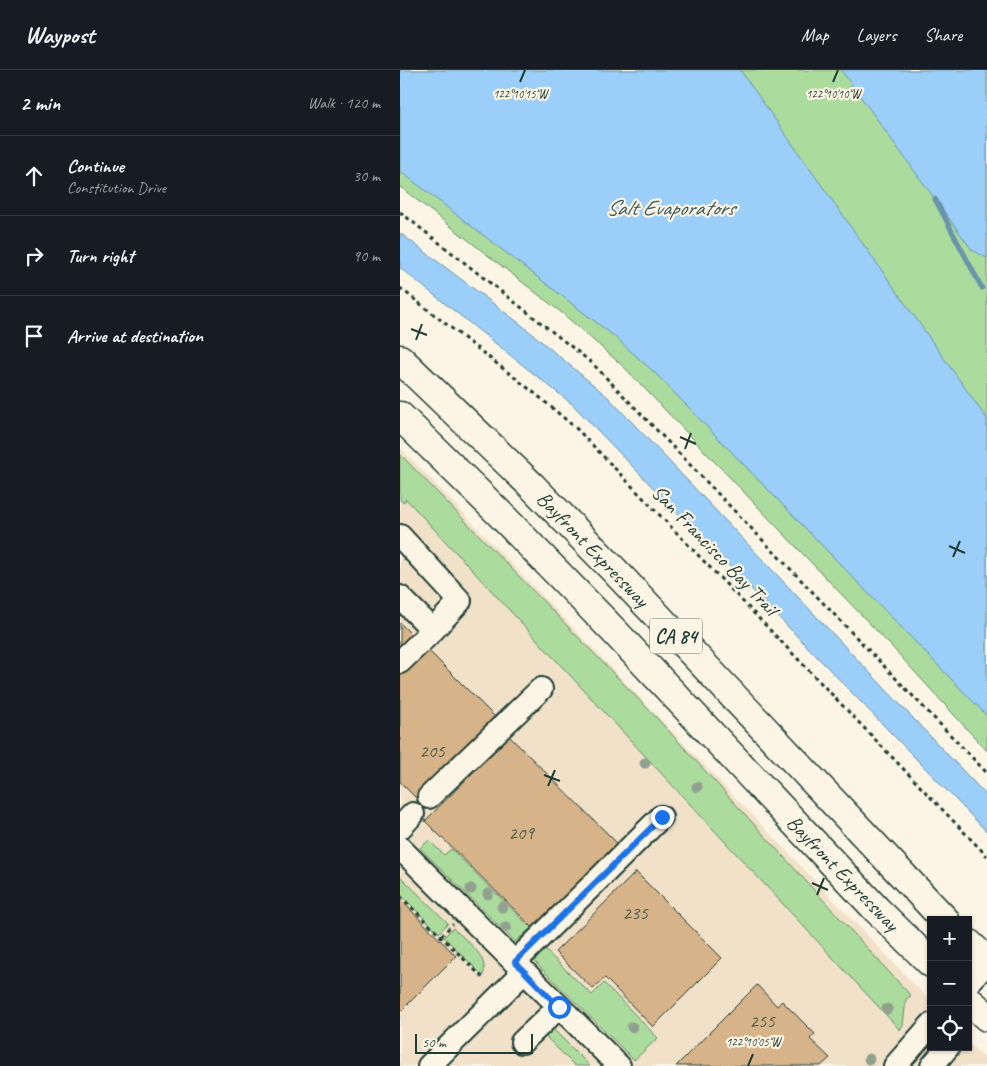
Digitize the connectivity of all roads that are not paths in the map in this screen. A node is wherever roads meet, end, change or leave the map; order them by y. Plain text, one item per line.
1 (400, 359) edge
2 (400, 416) edge
3 (400, 536) edge
4 (400, 597) edge
5 (430, 633) junction
6 (400, 662) edge
7 (541, 689) dead end
8 (430, 797) dead end
9 (662, 817) dead end
10 (400, 848) edge
11 (941, 916) edge
12 (972, 947) edge
13 (929, 961) edge
14 (987, 962) edge
15 (519, 967) junction
16 (972, 979) edge
17 (559, 1007) junction
18 (927, 1030) edge
19 (522, 1042) dead end
20 (945, 1051) edge
21 (429, 1066) edge
22 (618, 1066) edge
23 (895, 1066) edge
24 (932, 1066) edge

1 - 11 highway, Bayfront Expressway / CA 84
2 - 13 highway, Bayfront Expressway / CA 84
3 - 5 street
4 - 5 street
5 - 6 street
7 - 8 street
9 - 15 street
10 - 15 street
12 - 14 highway
14 - 16 street
15 - 17 street
15 - 21 street
17 - 19 street
17 - 22 street
18 - 23 street
20 - 24 street

